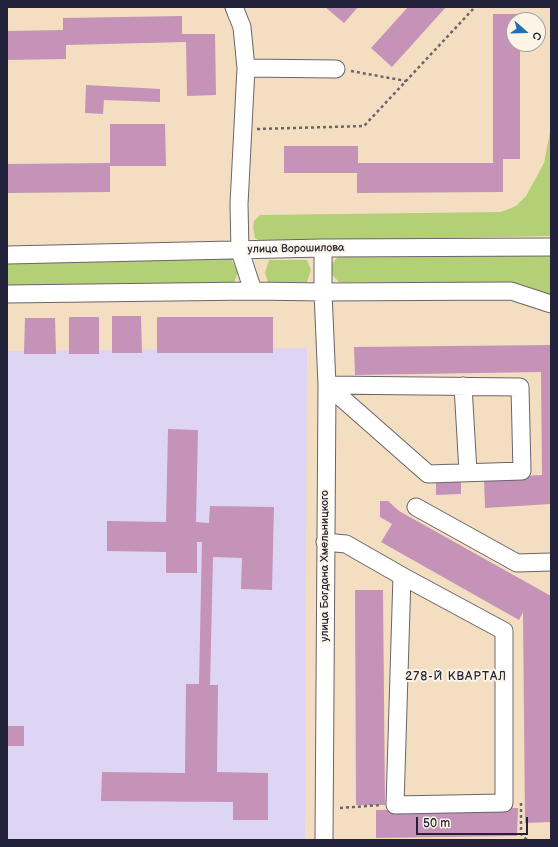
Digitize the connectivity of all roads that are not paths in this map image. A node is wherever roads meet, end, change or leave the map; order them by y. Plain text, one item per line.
1 (234, 7) edge
2 (246, 68) junction
3 (336, 69) road end
4 (551, 247) edge
5 (323, 248) junction
6 (240, 251) junction
7 (7, 255) edge
8 (253, 291) junction
9 (323, 292) junction
10 (7, 294) edge
11 (551, 304) edge
12 (327, 385) junction
13 (462, 386) junction
14 (468, 472) junction
15 (416, 507) dead end
16 (325, 542) junction
17 (551, 562) edge
18 (402, 576) junction
19 (324, 840) edge

1 - 2 street, улица Ворошилова
2 - 3 street
2 - 6 street, улица Ворошилова
4 - 5 street, улица Ворошилова
5 - 6 street, улица Ворошилова
5 - 9 street, улица Богдана Хмельницкого
6 - 7 street
6 - 8 street
8 - 9 street
8 - 10 street
9 - 11 street
9 - 12 street, улица Богдана Хмельницкого
12 - 13 street
12 - 14 street
12 - 16 street, улица Богдана Хмельницкого
13 - 14 street
13 - 14 street
15 - 17 street
16 - 18 street
16 - 19 street, улица Богдана Хмельницкого
18 - 18 street

